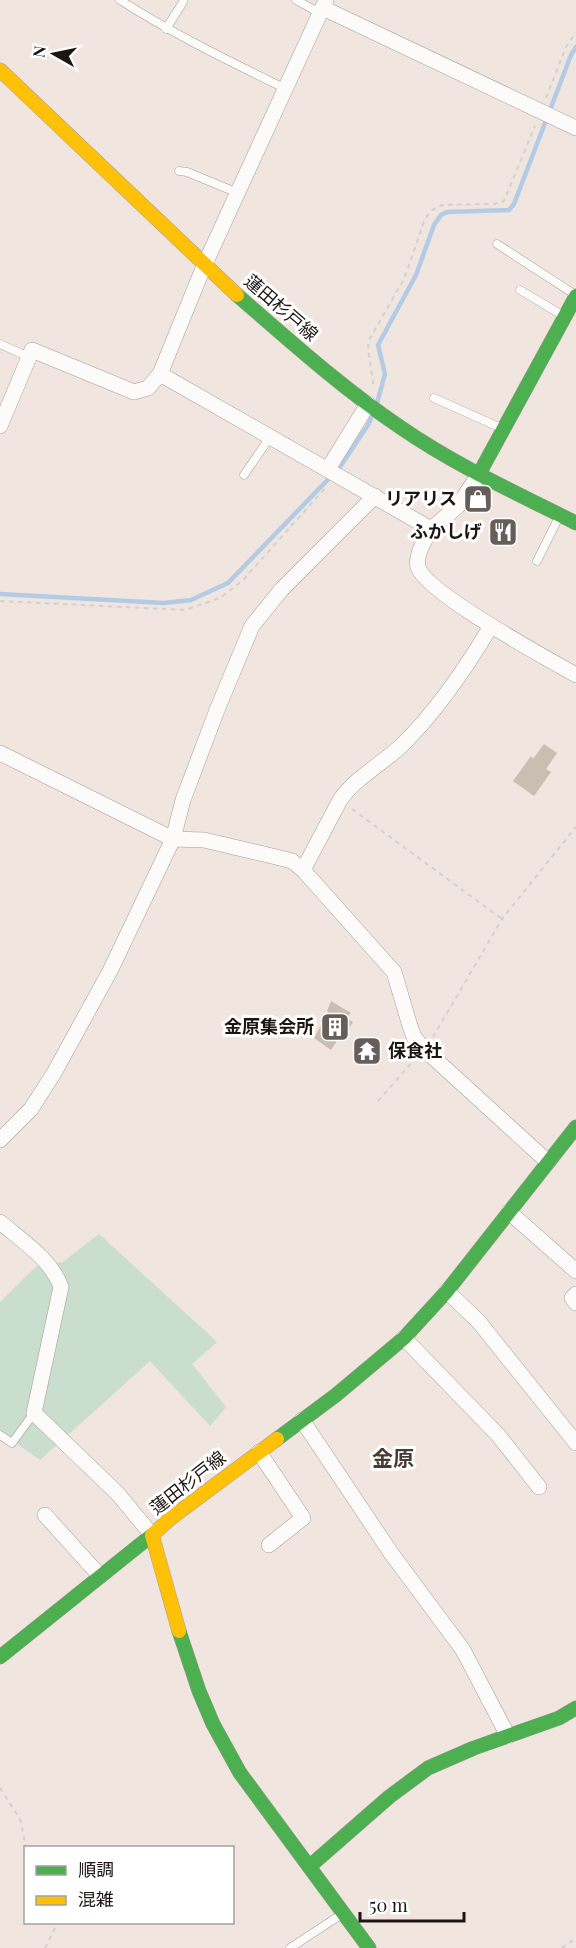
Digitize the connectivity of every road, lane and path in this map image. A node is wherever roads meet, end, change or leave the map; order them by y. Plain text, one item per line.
1 (120, 0) edge
2 (296, 0) edge
3 (183, 2) dead end
4 (323, 7) edge
5 (166, 29) junction
6 (576, 32) edge
7 (0, 70) edge
8 (286, 89) junction
9 (541, 112) junction
10 (576, 129) edge
11 (179, 171) dead end
12 (238, 194) junction
13 (497, 244) dead end
14 (204, 266) junction
15 (520, 290) dead end
16 (576, 298) edge
17 (565, 317) junction
18 (0, 344) edge
19 (29, 357) junction
20 (160, 375) junction
21 (434, 398) dead end
22 (367, 403) junction
23 (0, 426) edge
24 (503, 429) junction
25 (270, 437) junction
26 (333, 472) junction
27 (479, 474) junction
28 (244, 475) dead end
29 (375, 496) junction
30 (560, 515) junction
31 (576, 523) edge
32 (431, 529) junction
33 (537, 561) dead end
34 (0, 601) edge
35 (491, 626) junction
36 (574, 671) edge
37 (0, 753) edge
38 (340, 800) junction
39 (576, 827) edge
40 (173, 839) junction
41 (303, 870) junction
42 (502, 919) junction
43 (424, 1049) junction
44 (378, 1101) dead end
45 (576, 1127) edge
46 (0, 1140) edge
47 (548, 1162) junction
48 (509, 1212) junction
49 (0, 1222) edge
50 (576, 1271) edge
51 (447, 1291) junction
52 (576, 1294) edge
53 (576, 1303) edge
54 (404, 1338) junction
55 (34, 1413) junction
56 (302, 1420) junction
57 (0, 1435) edge
58 (576, 1443) edge
59 (259, 1452) junction
60 (539, 1487) dead end
61 (45, 1515) dead end
62 (152, 1535) junction
63 (269, 1545) dead end
64 (100, 1576) junction
65 (0, 1658) edge
66 (576, 1708) edge
67 (508, 1736) junction
68 (0, 1788) edge
69 (26, 1846) edge
70 (310, 1866) junction
71 (343, 1913) junction
72 (57, 1924) edge
73 (576, 1938) edge
74 (45, 1948) edge
75 (290, 1948) edge
76 (369, 1948) edge
77 (562, 1948) edge

1 - 5 lane
2 - 4 lane
3 - 5 lane
4 - 8 street
4 - 9 street
5 - 8 lane
6 - 9 path
7 - 14 main road, 蓮田杉戸線
8 - 12 street
9 - 10 street
9 - 22 path
11 - 12 lane
12 - 14 street
13 - 16 lane
14 - 20 street
14 - 22 main road, 蓮田杉戸線
15 - 17 lane
16 - 17 main road
17 - 24 main road
18 - 19 lane
19 - 20 street
19 - 23 street
20 - 25 street
21 - 24 lane
22 - 26 street
22 - 27 main road, 蓮田杉戸線
24 - 27 main road
25 - 26 street
25 - 28 lane
26 - 29 street
26 - 34 path
27 - 30 main road, 蓮田杉戸線
27 - 32 street
29 - 32 street
29 - 40 street
30 - 31 main road, 蓮田杉戸線
30 - 33 lane
32 - 35 street
35 - 36 street
35 - 38 street
37 - 40 street
38 - 41 street
38 - 42 path
39 - 42 path
40 - 41 street
40 - 46 street
41 - 43 street
42 - 43 path
43 - 44 path
43 - 47 street
45 - 47 main road, 蓮田杉戸線
47 - 48 main road, 蓮田杉戸線
48 - 50 street
48 - 51 main road, 蓮田杉戸線
49 - 55 street
51 - 54 main road, 蓮田杉戸線
51 - 58 street
52 - 53 street
54 - 56 main road, 蓮田杉戸線
54 - 60 street
55 - 57 lane
55 - 62 street
56 - 59 main road, 蓮田杉戸線
56 - 67 street
59 - 62 main road, 蓮田杉戸線
59 - 63 street
61 - 64 street
62 - 64 main road
62 - 70 main road, 蓮田杉戸線
64 - 65 main road
66 - 67 main road
67 - 70 main road
68 - 69 path
70 - 71 main road, 蓮田杉戸線
71 - 75 lane
71 - 76 main road, 蓮田杉戸線
72 - 74 path
73 - 77 path

